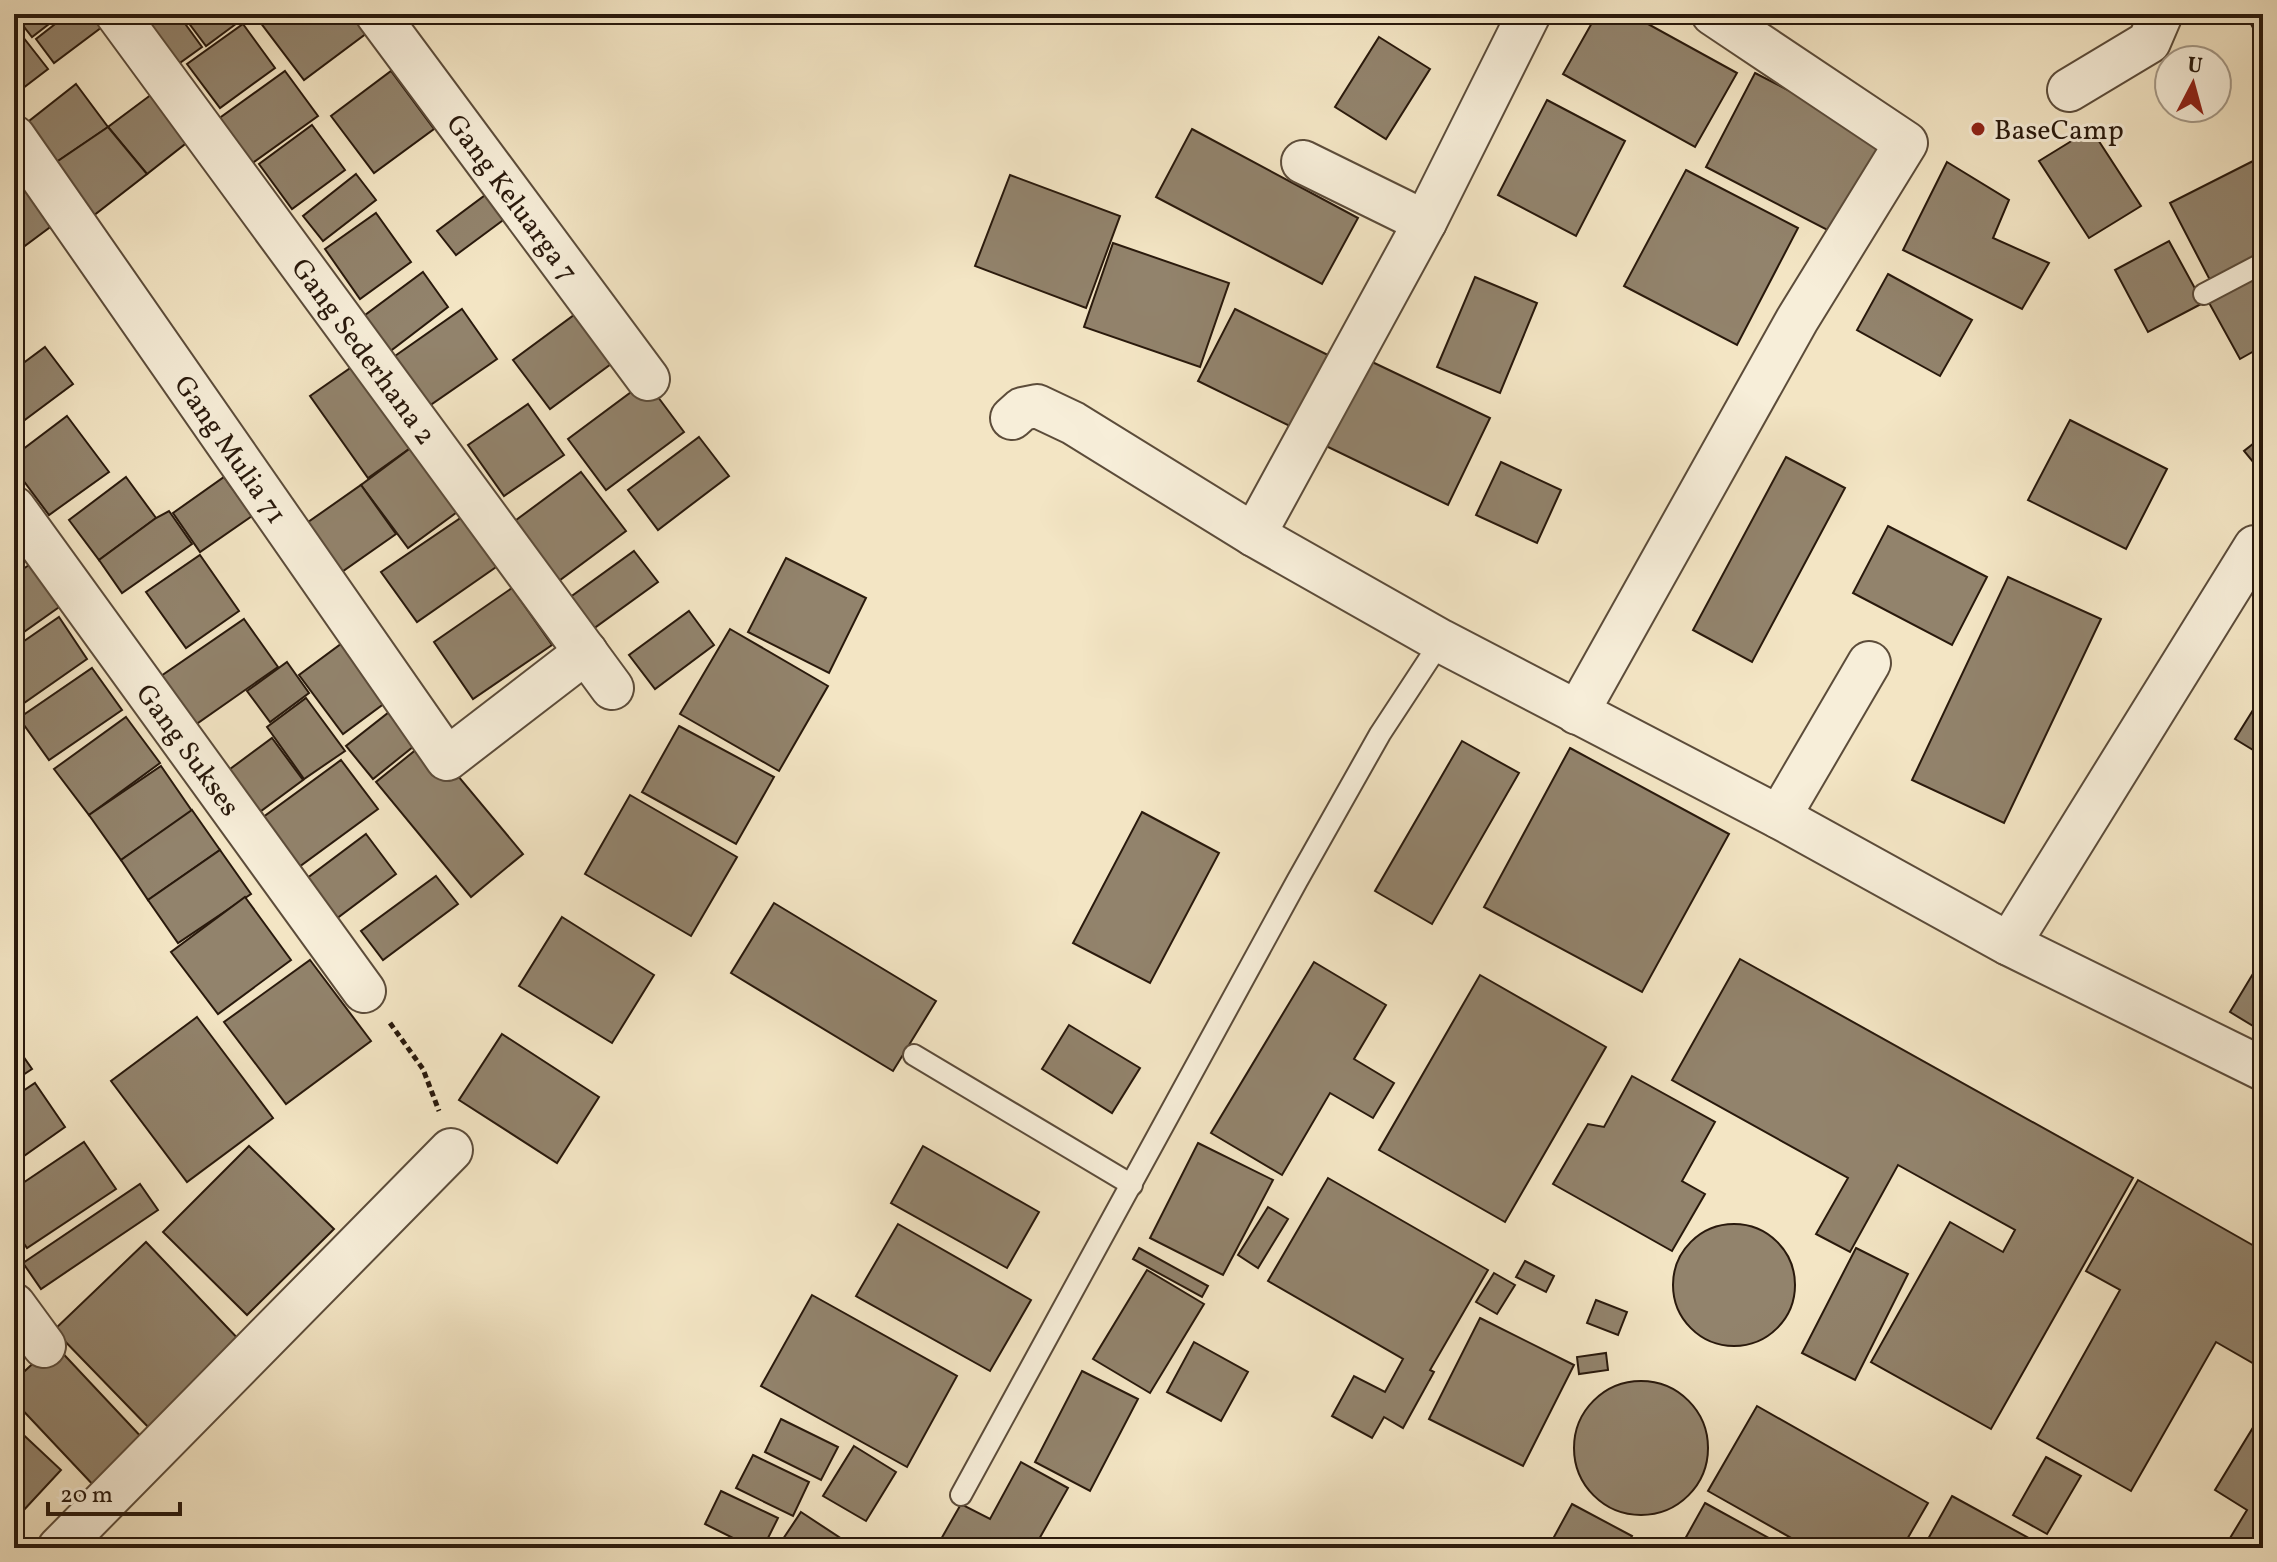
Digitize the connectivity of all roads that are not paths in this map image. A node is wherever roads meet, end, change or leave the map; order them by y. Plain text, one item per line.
1 (117, 14) edge
2 (377, 14) edge
3 (1529, 14) edge
4 (1713, 14) edge
5 (2161, 14) edge
6 (2069, 90) dead end
7 (14, 137) edge
8 (1303, 162) dead end
9 (1425, 222) junction
10 (2263, 263) edge
11 (2204, 294) dead end
12 (648, 379) dead end
13 (1012, 418) dead end
14 (14, 508) edge
15 (1254, 535) junction
16 (2255, 547) dead end
17 (1441, 641) junction
18 (586, 652) junction
19 (1869, 663) dead end
20 (612, 688) dead end
21 (1577, 713) junction
22 (1779, 817) junction
23 (2009, 944) junction
24 (364, 991) road end
25 (914, 1055) dead end
26 (2263, 1069) edge
27 (451, 1150) road end
28 (1132, 1185) junction
29 (14, 1305) edge
30 (44, 1346) dead end
31 (961, 1495) dead end
32 (59, 1548) edge

1 - 18 street, Gang Sederhana 2
2 - 12 street, Gang Keluarga 7
3 - 9 street
4 - 21 street
5 - 6 street
7 - 18 street, Gang Mulia 71
8 - 9 street
9 - 15 street
10 - 11 lane
13 - 15 street
14 - 24 street, Gang Sukses
15 - 17 street
16 - 23 street
17 - 21 street
17 - 28 lane
18 - 20 street, Gang Sederhana 2
19 - 22 street
21 - 22 street
22 - 23 street
23 - 26 street
25 - 28 lane
27 - 32 street
28 - 31 lane
29 - 30 street

